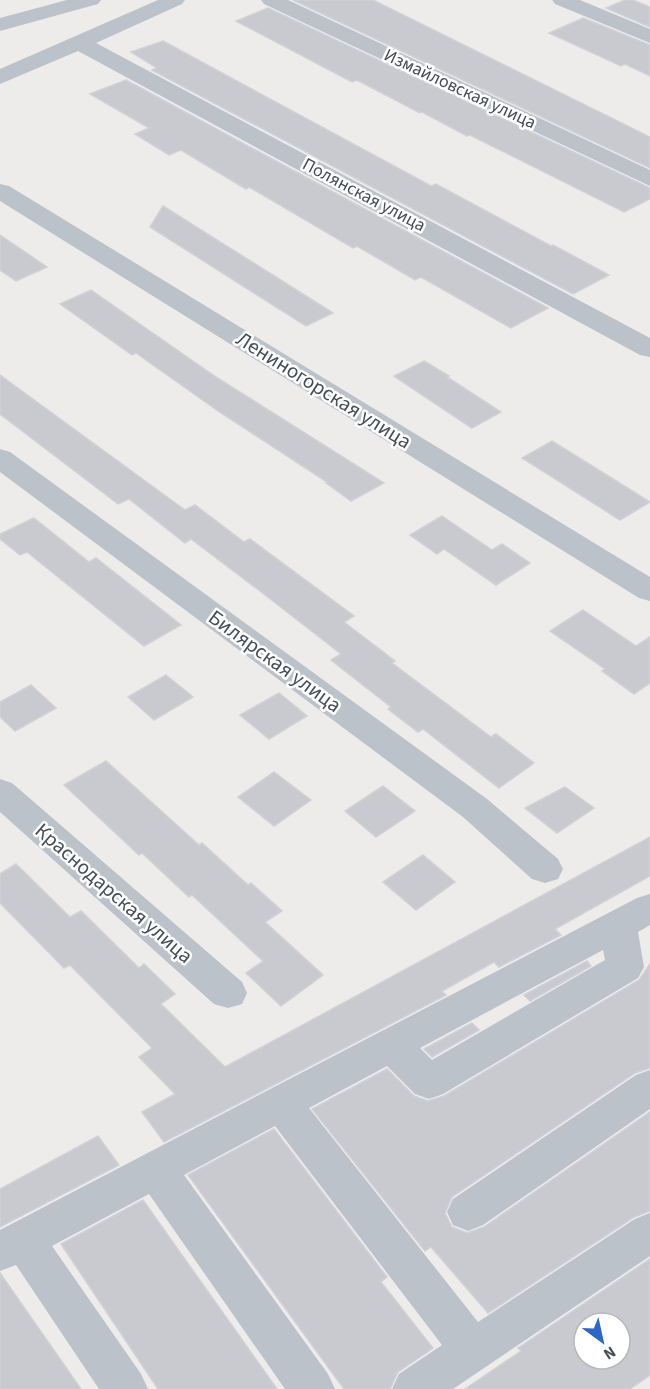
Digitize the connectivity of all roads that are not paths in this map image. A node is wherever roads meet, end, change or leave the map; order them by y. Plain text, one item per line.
1 (91, 0) edge
2 (175, 0) edge
3 (271, 0) edge
4 (562, 0) edge
5 (0, 25) edge
6 (650, 37) edge
7 (78, 42) junction
8 (0, 77) edge
9 (650, 179) edge
10 (0, 191) edge
11 (650, 349) edge
12 (0, 458) edge
13 (649, 589) edge
14 (0, 792) edge
15 (545, 869) dead end
16 (634, 916) edge
17 (492, 991) junction
18 (228, 993) dead end
19 (524, 1026) junction
20 (392, 1045) junction
21 (650, 1087) edge
22 (281, 1103) junction
23 (156, 1170) junction
24 (468, 1212) dead end
25 (650, 1232) edge
26 (11, 1246) edge
27 (473, 1350) junction
28 (125, 1389) edge
29 (312, 1389) edge
30 (415, 1389) edge

1 - 5 street
2 - 7 street
3 - 9 street, Измайловская улица
4 - 6 street
7 - 8 street
7 - 11 street, Полянская улица
10 - 13 street, Лениногорская улица
12 - 15 street, Билярская улица
14 - 18 street, Краснодарская улица
16 - 17 street
16 - 19 street
17 - 19 street
17 - 20 street
19 - 20 street
20 - 22 street
21 - 24 street
22 - 23 street
22 - 27 street
23 - 26 street
23 - 29 street
25 - 27 street
26 - 28 street
27 - 30 street

